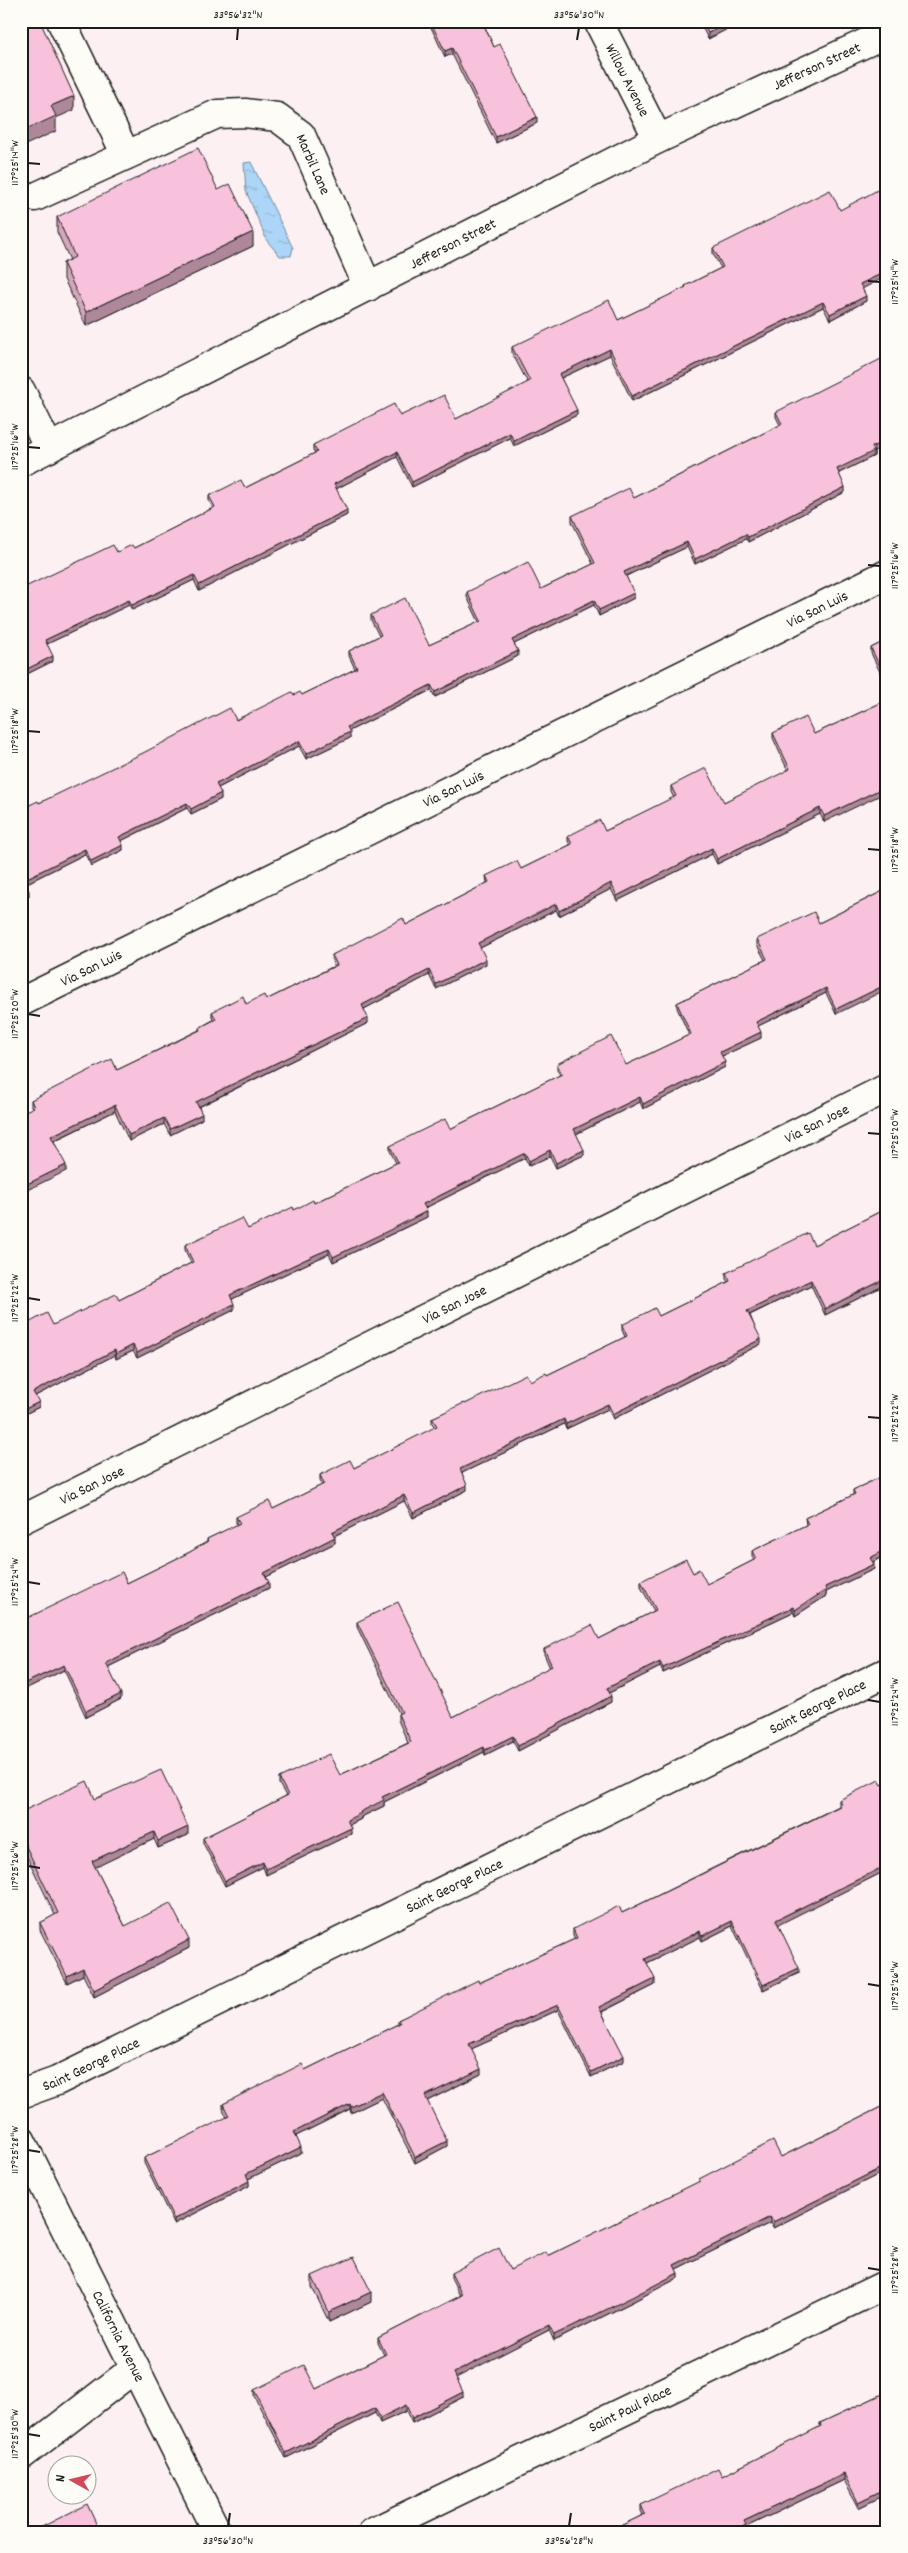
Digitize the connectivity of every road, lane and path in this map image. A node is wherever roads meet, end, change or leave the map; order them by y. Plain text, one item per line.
1 (61, 21) edge
2 (598, 21) edge
3 (887, 33) edge
4 (658, 140) junction
5 (126, 155) junction
6 (35, 197) dead end
7 (368, 287) junction
8 (21, 392) edge
9 (50, 448) junction
10 (21, 462) edge
11 (887, 574) edge
12 (21, 1002) edge
13 (887, 1088) edge
14 (21, 1520) edge
15 (887, 1672) edge
16 (21, 2094) edge
17 (21, 2140) edge
18 (887, 2284) edge
19 (135, 2368) junction
20 (21, 2456) edge
21 (217, 2532) edge
22 (373, 2532) edge

1 - 5 street
2 - 4 street, Willow Avenue
3 - 4 street, Jefferson Street
4 - 7 street, Jefferson Street
5 - 6 street, Marbil Lane
5 - 7 street, Marbil Lane
7 - 9 street, Jefferson Street
8 - 9 street
9 - 10 street, Jefferson Street
11 - 12 street, Via San Luis
13 - 14 street, Via San Jose
15 - 16 street, Saint George Place
17 - 19 street, California Avenue
18 - 22 street, Saint Paul Place
19 - 20 street
19 - 21 street, California Avenue

